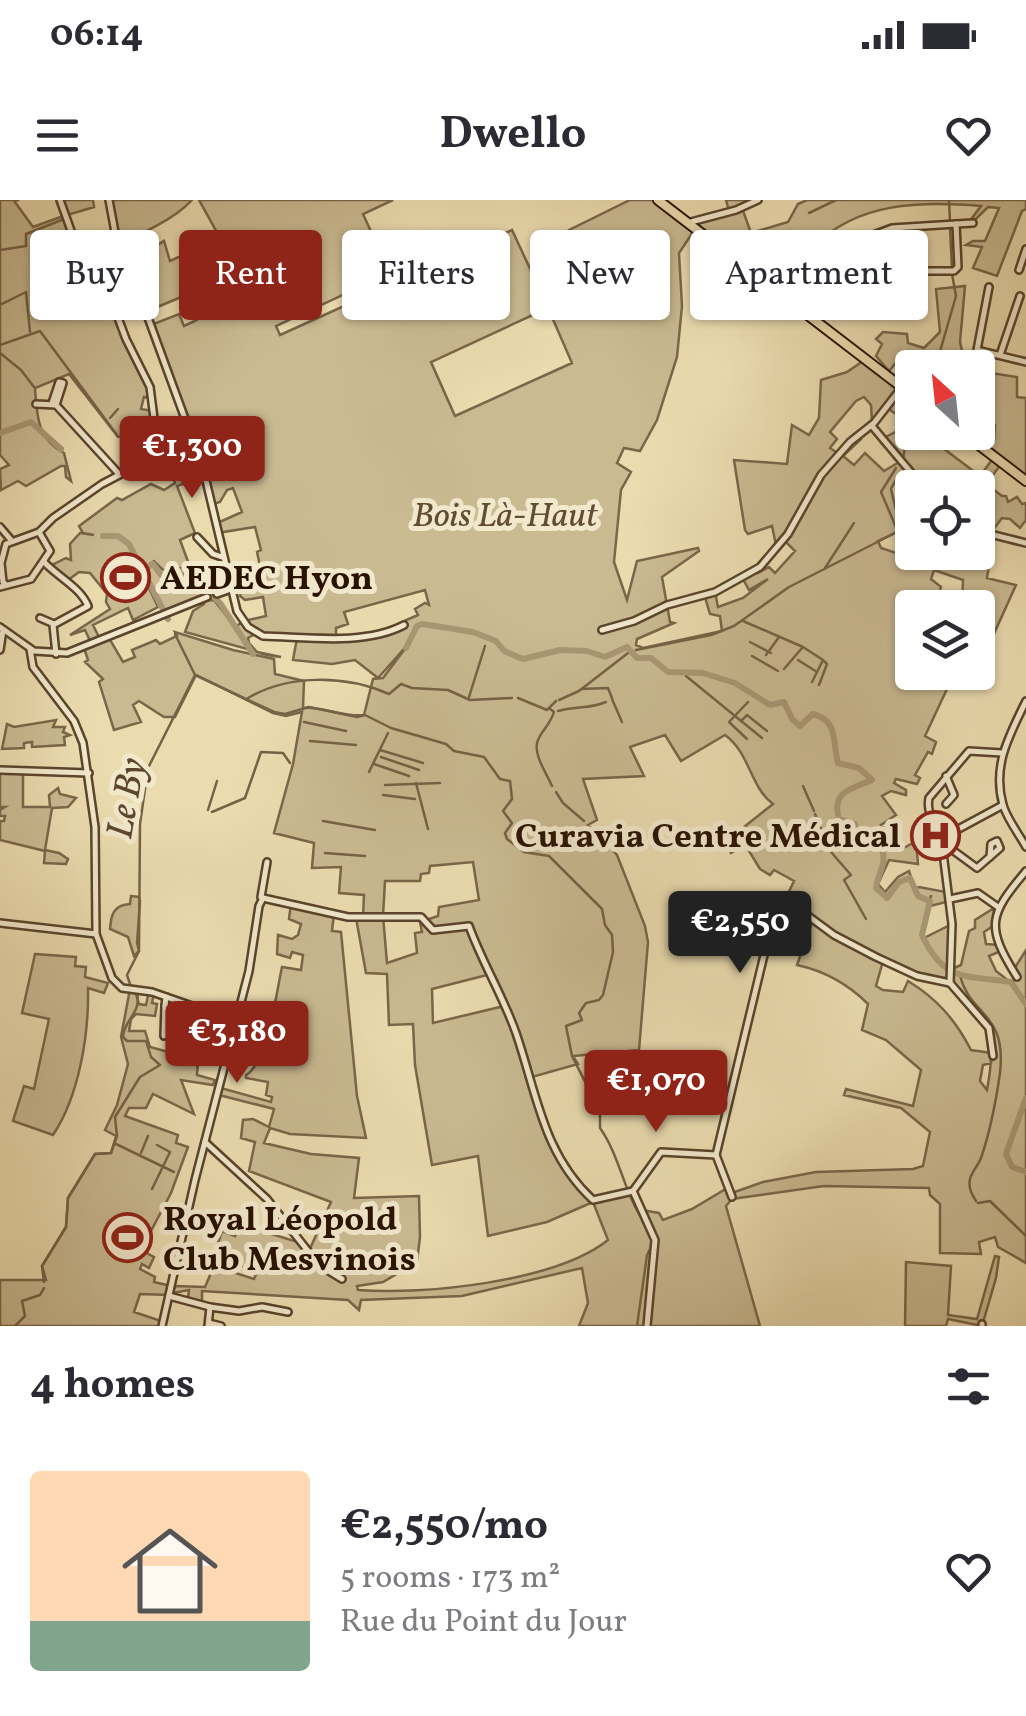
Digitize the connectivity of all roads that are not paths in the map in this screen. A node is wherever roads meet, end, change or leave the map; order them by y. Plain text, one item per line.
1 (60, 200) edge
2 (109, 200) edge
3 (658, 200) edge
4 (758, 200) edge
5 (688, 222) junction
6 (972, 223) dead end
7 (956, 224) junction
8 (698, 230) edge
9 (887, 230) edge
10 (1026, 249) edge
11 (928, 270) edge
12 (1018, 270) dead end
13 (989, 287) dead end
14 (1020, 296) dead end
15 (816, 320) edge
16 (1000, 356) junction
17 (1026, 362) edge
18 (895, 382) edge
19 (895, 396) edge
20 (36, 404) dead end
21 (872, 426) junction
22 (190, 438) junction
23 (985, 450) edge
24 (162, 452) junction
25 (909, 470) edge
26 (119, 474) junction
27 (1026, 482) edge
28 (1, 529) edge
29 (39, 532) junction
30 (995, 535) edge
31 (197, 537) dead end
32 (9, 542) junction
33 (1026, 543) edge
34 (222, 557) junction
35 (44, 562) junction
36 (2, 584) edge
37 (231, 589) junction
38 (217, 594) dead end
39 (207, 597) dead end
40 (40, 618) dead end
41 (54, 624) junction
42 (404, 626) dead end
43 (2, 628) edge
44 (602, 630) dead end
45 (0, 642) edge
46 (30, 649) junction
47 (0, 650) edge
48 (56, 654) junction
49 (1026, 701) edge
50 (1002, 752) junction
51 (0, 770) edge
52 (89, 772) junction
53 (946, 776) junction
54 (946, 804) dead end
55 (1003, 806) junction
56 (944, 840) junction
57 (1026, 847) edge
58 (990, 856) dead end
59 (267, 862) dead end
60 (1026, 871) edge
61 (762, 896) dead end
62 (950, 899) junction
63 (260, 900) junction
64 (778, 901) junction
65 (998, 907) junction
66 (0, 923) edge
67 (96, 934) junction
68 (1017, 977) dead end
69 (950, 983) junction
70 (166, 997) junction
71 (168, 1007) junction
72 (218, 1015) junction
73 (168, 1022) dead end
74 (236, 1022) junction
75 (164, 1036) dead end
76 (993, 1056) dead end
77 (205, 1142) junction
78 (716, 1154) junction
79 (630, 1192) junction
80 (732, 1197) dead end
81 (342, 1279) dead end
82 (169, 1296) junction
83 (210, 1307) junction
84 (288, 1312) dead end
85 (209, 1324) edge
86 (162, 1326) edge
87 (221, 1326) edge
88 (647, 1326) edge

1 - 24 street
2 - 22 street
3 - 5 main road
4 - 5 street
5 - 8 main road
6 - 7 street
7 - 9 street
7 - 11 street
10 - 12 street
13 - 16 street
14 - 16 street
15 - 18 main road
16 - 17 street
19 - 21 street
20 - 26 street
21 - 25 street
21 - 44 street
22 - 24 street
22 - 34 street
23 - 27 main road
24 - 26 street
26 - 29 street
28 - 32 street
29 - 32 street
29 - 35 street
30 - 33 street
31 - 34 street
32 - 36 street
34 - 37 street
35 - 36 street
35 - 41 street
37 - 38 street
37 - 42 street
39 - 48 street
40 - 41 street
41 - 48 street
43 - 45 street
43 - 46 street
45 - 47 street
46 - 48 street
46 - 52 street
49 - 50 street
50 - 53 street
50 - 55 street
51 - 52 street
52 - 67 street
53 - 54 street
53 - 56 street
55 - 56 street
55 - 57 street
56 - 58 street
56 - 62 street
59 - 63 street
60 - 65 street
61 - 64 street
62 - 65 street
62 - 69 street
63 - 74 street
63 - 79 street
64 - 69 street
64 - 78 street
65 - 68 street
66 - 67 street
67 - 70 street
69 - 76 street
70 - 71 street
70 - 72 street
71 - 72 street
71 - 73 street
71 - 75 street
72 - 74 street
74 - 77 street
77 - 81 street
77 - 82 street
78 - 79 street
78 - 80 street
79 - 88 street
82 - 83 street
82 - 86 street
83 - 84 street
83 - 85 street
85 - 87 street

